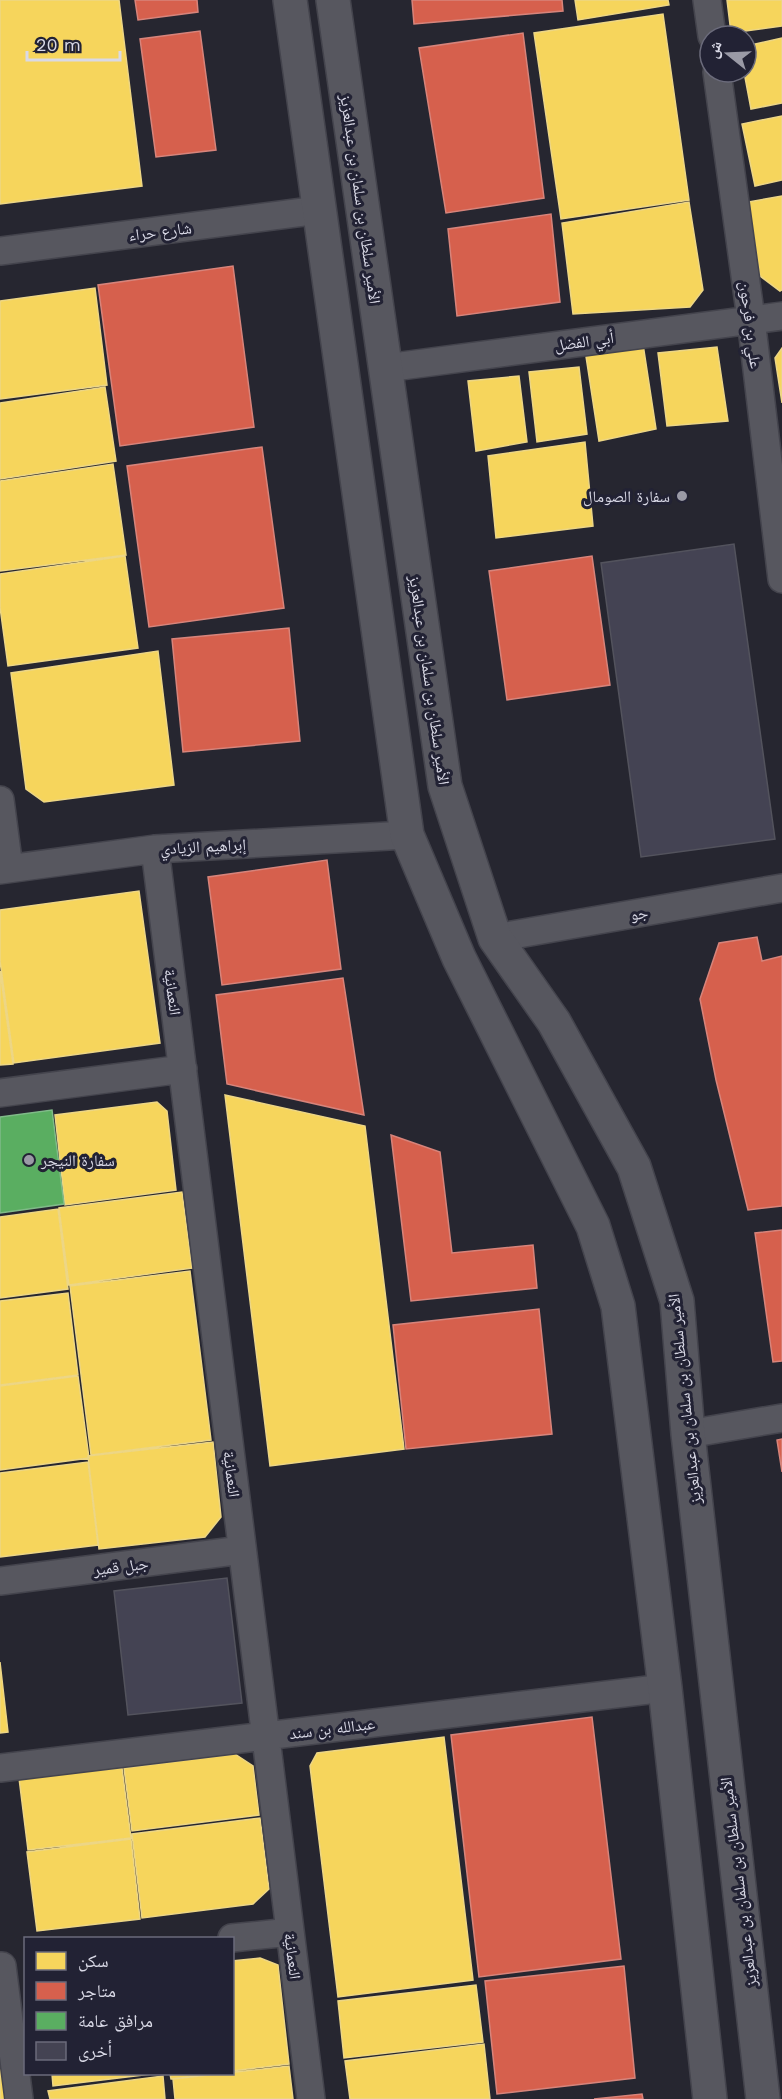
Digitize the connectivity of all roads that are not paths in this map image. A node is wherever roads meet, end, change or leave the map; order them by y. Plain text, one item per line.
1 (290, 0) edge
2 (707, 0) edge
3 (334, 13) edge
4 (710, 24) edge
5 (295, 36) junction
6 (719, 84) edge
7 (320, 210) junction
8 (0, 251) edge
9 (782, 316) edge
10 (751, 319) junction
11 (386, 368) junction
12 (782, 579) edge
13 (0, 800) edge
14 (407, 835) junction
15 (155, 849) junction
16 (5, 869) edge
17 (782, 888) edge
18 (495, 938) junction
19 (183, 1069) junction
20 (0, 1093) edge
21 (782, 1418) edge
22 (688, 1434) junction
23 (242, 1550) junction
24 (0, 1581) edge
25 (665, 1688) junction
26 (266, 1737) junction
27 (0, 1768) edge
28 (290, 1932) junction
29 (234, 1938) edge
30 (9, 1965) edge
31 (19, 2099) edge
32 (311, 2099) edge
33 (710, 2099) edge
34 (763, 2099) edge

1 - 5 street
2 - 4 street
3 - 5 street
3 - 11 street, الأمير سلطان بن سلمان بن عبدالعزيز
5 - 7 street
6 - 10 street, علي بن فرحون
7 - 8 street, شارع حراء
7 - 14 street
9 - 10 street, أبي الفضل
10 - 11 street, أبي الفضل
10 - 12 street, علي بن فرحون
11 - 18 street, الأمير سلطان بن سلمان بن عبدالعزيز
13 - 16 street
14 - 15 street, إبراهيم الزيادي
14 - 25 street
15 - 16 street, إبراهيم الزيادي
15 - 19 street, النعمانية
17 - 18 street, جو
18 - 22 street, الأمير سلطان بن سلمان بن عبدالعزيز
19 - 20 street
19 - 23 street, النعمانية
21 - 22 street
22 - 34 street, الأمير سلطان بن سلمان بن عبدالعزيز
23 - 24 street, جبل قمير
23 - 26 street, النعمانية
25 - 26 street, عبدالله بن سند
25 - 33 street
26 - 27 street, عبدالله بن سند
26 - 28 street, النعمانية
28 - 29 street
28 - 32 street, النعمانية
30 - 31 street

